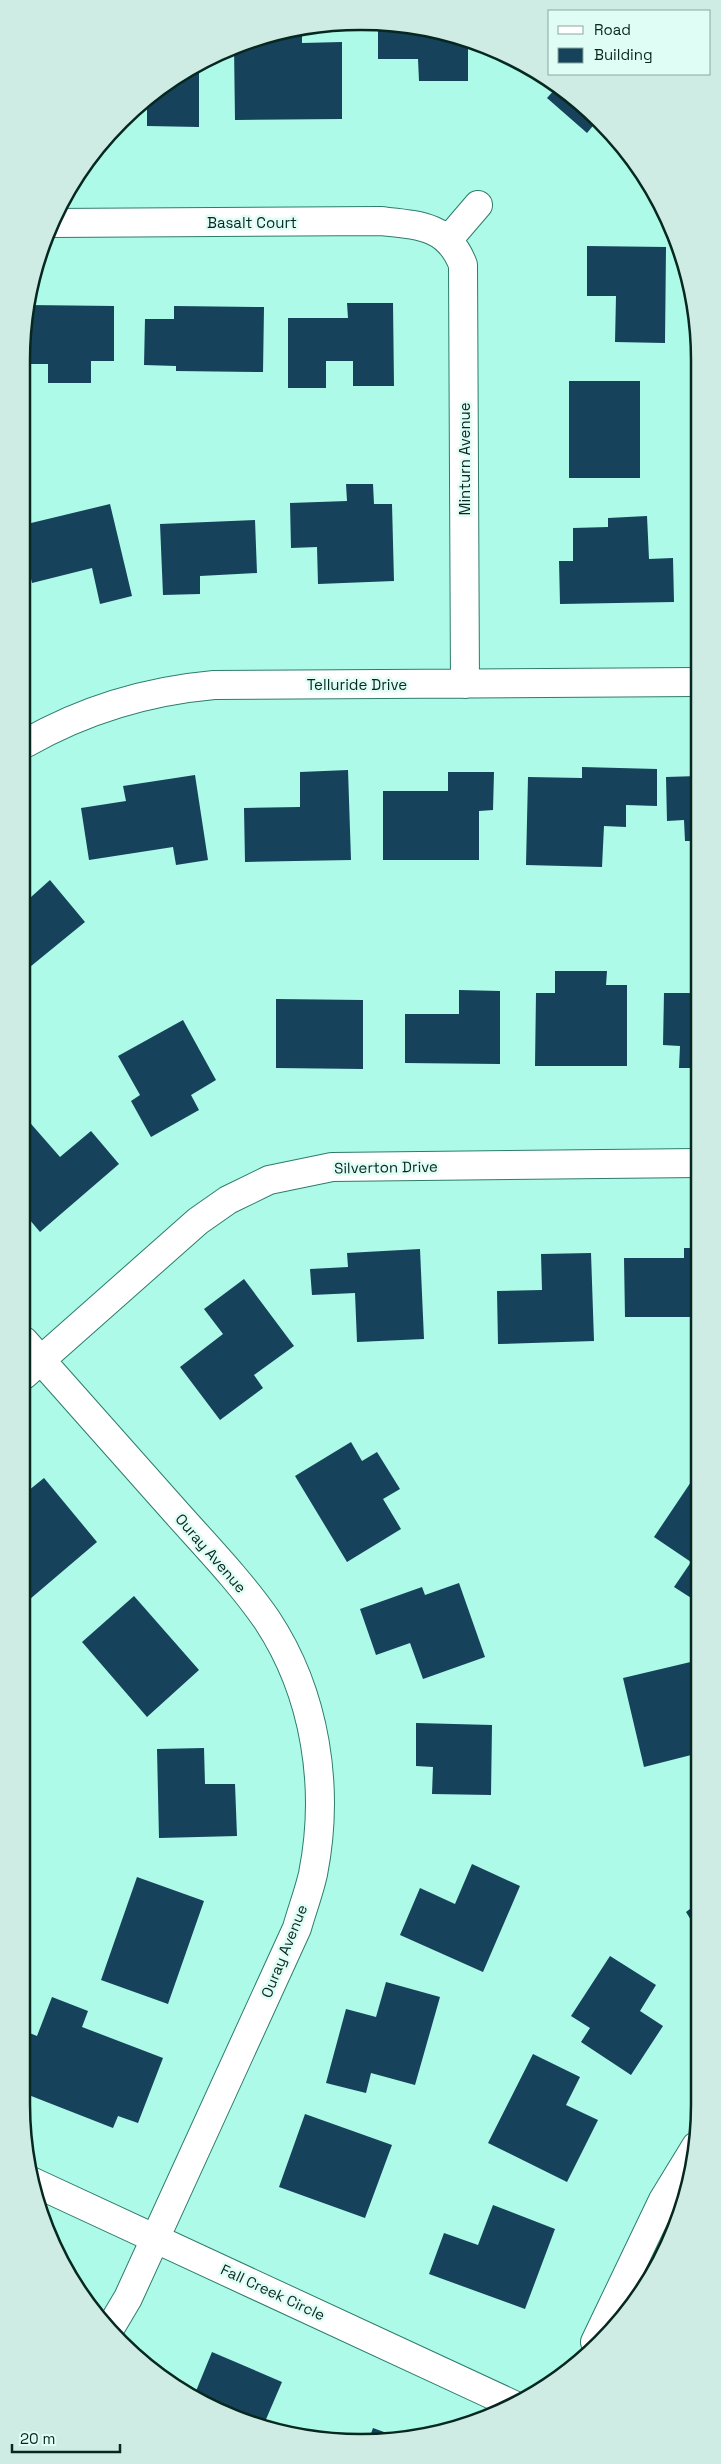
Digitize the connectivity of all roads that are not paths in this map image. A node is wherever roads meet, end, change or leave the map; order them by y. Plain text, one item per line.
1 (478, 205) dead end
2 (60, 223) edge
3 (448, 240) junction
4 (691, 682) edge
5 (465, 684) junction
6 (30, 741) edge
7 (691, 1163) edge
8 (30, 1359) edge
9 (686, 2163) edge
10 (40, 2185) edge
11 (156, 2238) junction
12 (113, 2323) edge
13 (601, 2330) edge
14 (505, 2401) edge

1 - 3 street
2 - 3 street, Basalt Court
3 - 5 street, Minturn Avenue
4 - 5 street, Telluride Drive
5 - 6 street, Telluride Drive
7 - 8 street, Silverton Drive
8 - 11 street, Ouray Avenue
9 - 13 street
10 - 11 street, Fall Creek Circle
11 - 12 street, Ouray Avenue
11 - 14 street, Fall Creek Circle

